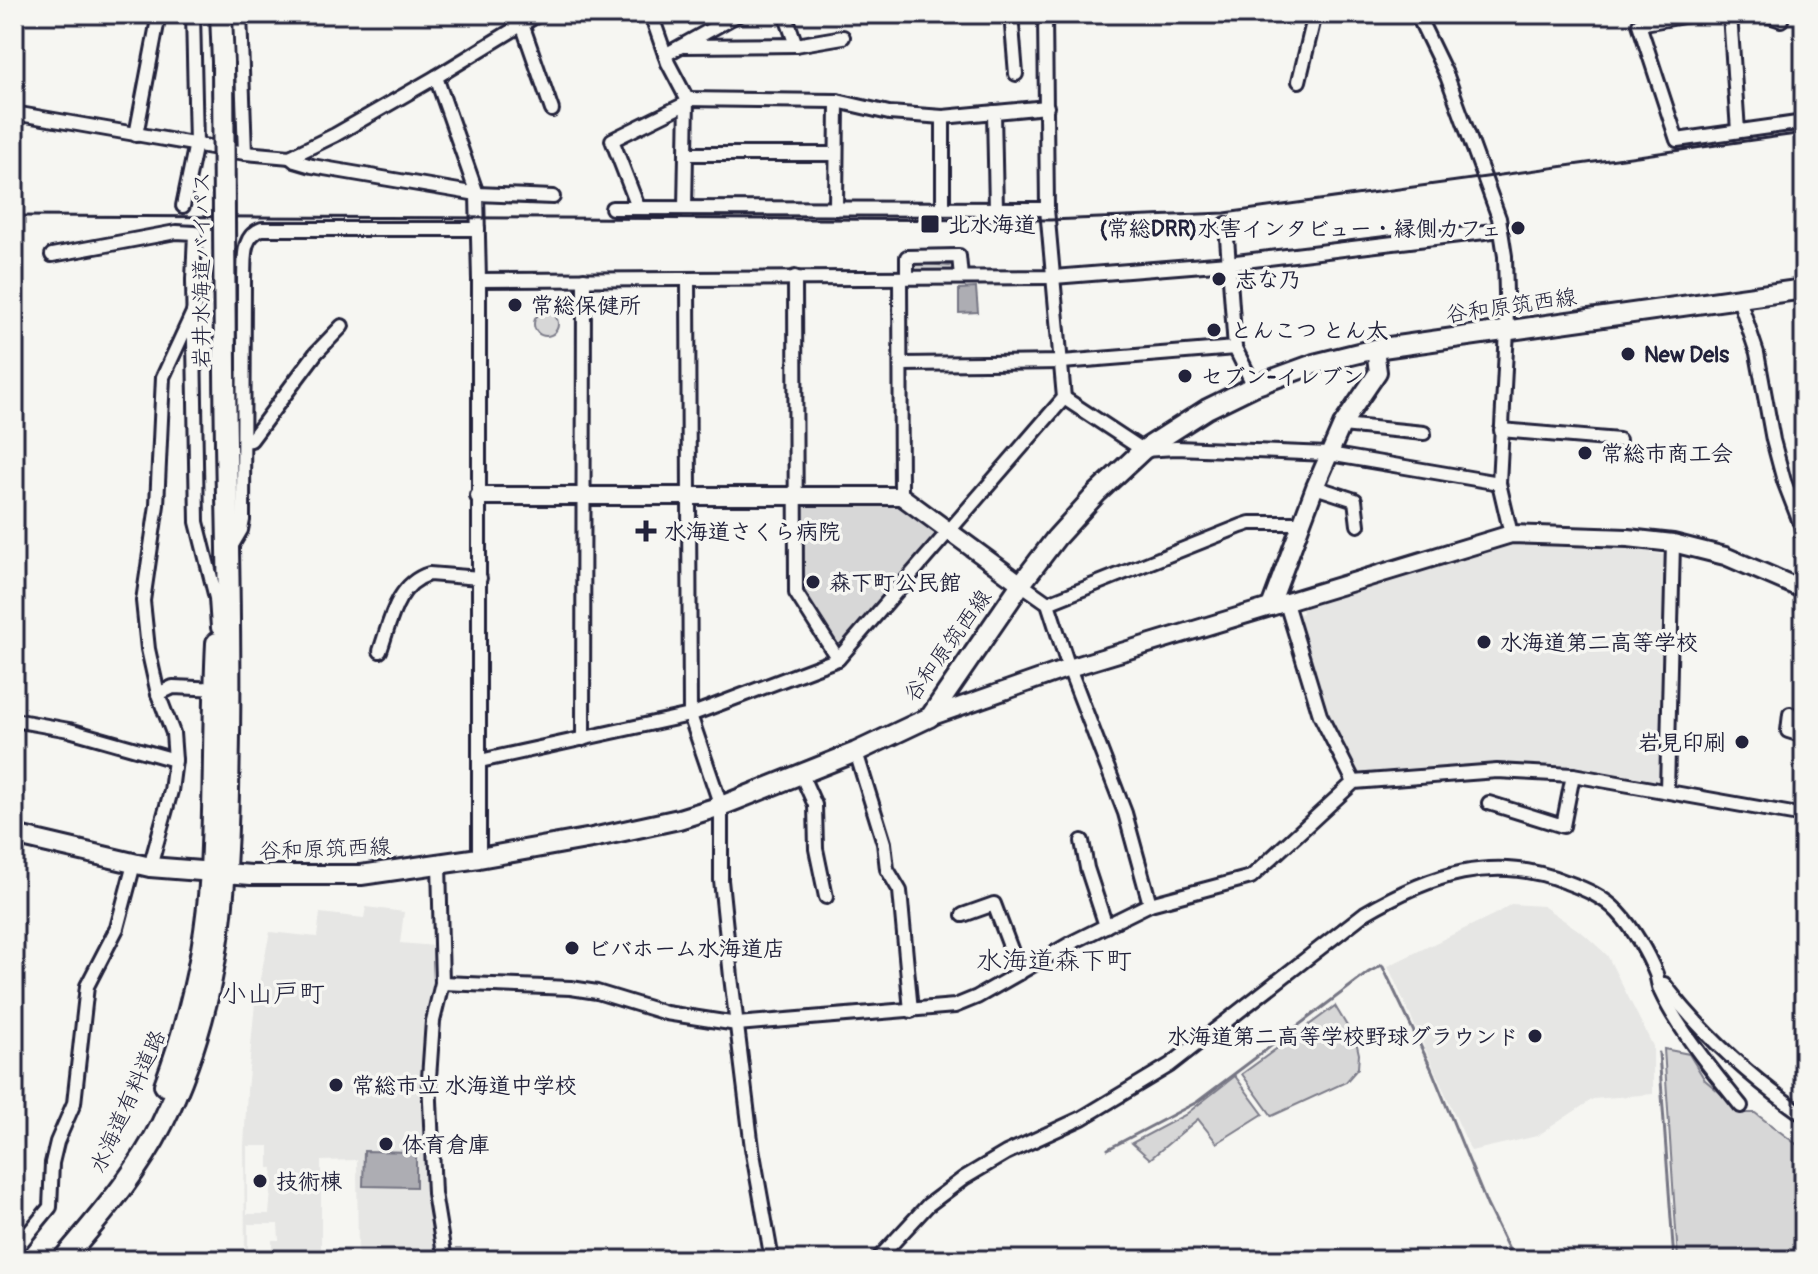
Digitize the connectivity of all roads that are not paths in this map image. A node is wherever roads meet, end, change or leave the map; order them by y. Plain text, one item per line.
1 (159, 14) edge
2 (193, 14) edge
3 (221, 14) edge
4 (249, 14) edge
5 (539, 14) edge
6 (651, 14) edge
7 (739, 14) edge
8 (785, 14) edge
9 (1011, 14) edge
10 (1045, 14) edge
11 (1315, 14) edge
12 (1417, 14) edge
13 (1695, 14) edge
14 (1730, 14) edge
15 (1764, 14) edge
16 (241, 20) edge
17 (1781, 20) dead end
18 (522, 24) junction
19 (843, 37) dead end
20 (796, 45) junction
21 (684, 46) junction
22 (665, 55) junction
23 (1016, 74) dead end
24 (436, 77) junction
25 (1299, 81) dead end
26 (837, 101) junction
27 (686, 102) junction
28 (1047, 107) junction
29 (552, 110) dead end
30 (994, 112) junction
31 (14, 113) edge
32 (943, 117) junction
33 (1804, 122) edge
34 (1738, 131) junction
35 (136, 135) junction
36 (196, 143) junction
37 (245, 153) junction
38 (686, 154) junction
39 (836, 154) junction
40 (290, 157) junction
41 (477, 194) junction
42 (553, 197) dead end
43 (183, 206) dead end
44 (638, 207) junction
45 (612, 208) dead end
46 (685, 208) junction
47 (943, 208) junction
48 (836, 209) junction
49 (996, 209) junction
50 (1047, 209) junction
51 (1226, 224) dead end
52 (478, 229) junction
53 (1501, 230) junction
54 (52, 255) dead end
55 (1228, 263) junction
56 (795, 277) junction
57 (961, 277) junction
58 (1054, 277) junction
59 (904, 278) junction
60 (244, 279) junction
61 (584, 279) junction
62 (688, 279) junction
63 (193, 280) junction
64 (479, 280) junction
65 (1804, 289) edge
66 (1739, 299) junction
67 (195, 308) junction
68 (342, 326) dead end
69 (1507, 330) junction
70 (1235, 348) junction
71 (1375, 349) junction
72 (1062, 362) junction
73 (902, 364) junction
74 (1254, 386) junction
75 (1064, 398) junction
76 (1342, 425) junction
77 (1501, 430) junction
78 (1424, 433) dead end
79 (1619, 440) dead end
80 (244, 441) junction
81 (1143, 450) junction
82 (1329, 454) junction
83 (1499, 483) junction
84 (1315, 487) junction
85 (688, 495) junction
86 (796, 495) junction
87 (479, 496) junction
88 (901, 496) junction
89 (584, 497) junction
90 (1301, 523) junction
91 (1358, 525) dead end
92 (227, 526) junction
93 (949, 529) junction
94 (1511, 534) junction
95 (1673, 543) junction
96 (1804, 546) edge
97 (227, 553) junction
98 (480, 578) junction
99 (1021, 584) junction
100 (1803, 584) edge
101 (1048, 603) junction
102 (1278, 605) junction
103 (218, 628) junction
104 (380, 651) dead end
105 (838, 659) junction
106 (1069, 668) junction
107 (222, 689) junction
108 (158, 694) junction
109 (1790, 714) dead end
110 (690, 715) junction
111 (930, 717) junction
112 (14, 720) edge
113 (1804, 736) edge
114 (583, 739) junction
115 (856, 752) junction
116 (175, 760) junction
117 (480, 761) junction
118 (801, 774) junction
119 (1573, 775) junction
120 (1354, 782) junction
121 (1667, 791) junction
122 (1489, 803) dead end
123 (721, 806) junction
124 (1804, 816) edge
125 (14, 835) edge
126 (1082, 841) dead end
127 (479, 858) junction
128 (439, 864) junction
129 (142, 865) junction
130 (219, 872) junction
131 (826, 897) dead end
132 (1150, 904) junction
133 (963, 915) dead end
134 (1106, 926) junction
135 (1020, 973) junction
136 (1656, 974) junction
137 (442, 983) junction
138 (911, 1011) junction
139 (737, 1024) junction
140 (1741, 1106) dead end
141 (1804, 1115) edge
142 (14, 1251) edge
143 (63, 1260) edge
144 (445, 1260) edge
145 (772, 1260) edge
146 (877, 1260) edge

1 - 35 street
2 - 36 street
3 - 92 highway, 岩井水海道バイパス, bridge
4 - 16 street
5 - 18 street
6 - 22 street
7 - 21 street
8 - 20 street
9 - 23 street
10 - 28 street
11 - 25 street
12 - 53 street
13 - 34 street
14 - 34 street
15 - 17 street
16 - 37 street
18 - 24 street
18 - 29 street
19 - 20 street
20 - 21 street
21 - 22 street
22 - 27 street
24 - 40 street
24 - 41 street
26 - 27 street
26 - 32 street
26 - 39 street
27 - 38 street
27 - 44 street
28 - 30 street
28 - 50 street
30 - 32 street
30 - 49 street
31 - 35 street
32 - 47 street
33 - 34 street
35 - 36 street
36 - 37 street
36 - 43 street
37 - 40 street
38 - 39 street
38 - 46 street
39 - 48 street
40 - 41 street
41 - 42 street
41 - 52 street
44 - 45 street
44 - 46 street
46 - 48 street
47 - 48 street
47 - 49 street
49 - 50 street
50 - 58 street
51 - 55 street
52 - 60 street
52 - 64 street
53 - 55 street
53 - 69 street
54 - 63 street
55 - 58 street
55 - 70 street
56 - 59 street
56 - 62 street
56 - 86 street
57 - 58 street
57 - 59 street
57 - 59 street
58 - 72 street
59 - 73 street
60 - 63 street
60 - 80 street
61 - 62 street
61 - 64 street
61 - 89 street
62 - 85 street
63 - 67 street
64 - 87 street
65 - 66 main road, 谷和原筑西線
66 - 69 main road, 谷和原筑西線
66 - 96 street
67 - 103 street
67 - 108 street
68 - 80 street
69 - 71 main road, 谷和原筑西線
69 - 77 street
70 - 72 street
70 - 74 street
71 - 74 main road, 谷和原筑西線
71 - 76 street
72 - 73 street
72 - 75 street
73 - 88 street
74 - 81 main road, 谷和原筑西線
75 - 81 street
75 - 93 street
76 - 78 street
76 - 82 street
77 - 79 street
77 - 83 street
80 - 97 street
81 - 82 street
81 - 99 main road, 谷和原筑西線
82 - 83 street
82 - 84 street
83 - 94 street
84 - 90 street
84 - 91 street
85 - 86 street
85 - 89 street
85 - 110 street
86 - 88 street
86 - 105 street
87 - 89 street
87 - 98 street
88 - 93 street
89 - 114 street
90 - 101 street
90 - 102 street
92 - 97 highway, 岩井水海道バイパス
92 - 103 highway, 岩井水海道バイパス
93 - 99 street
93 - 105 street
94 - 95 street
94 - 102 street
95 - 100 street
95 - 121 street
97 - 107 highway, 岩井水海道バイパス
98 - 104 street
98 - 117 street
99 - 101 street
99 - 111 main road, 谷和原筑西線
101 - 106 street
102 - 106 street
102 - 120 street
103 - 107 highway, 岩井水海道バイパス
105 - 110 street
106 - 111 street
106 - 132 street
107 - 108 street
107 - 130 highway, 岩井水海道バイパス
108 - 116 street
109 - 113 street
110 - 114 street
110 - 123 street
111 - 115 main road, 谷和原筑西線
112 - 116 street
114 - 117 street
115 - 118 main road, 谷和原筑西線
115 - 138 street
116 - 129 street
117 - 127 street
118 - 123 main road, 谷和原筑西線
118 - 131 street
119 - 120 street
119 - 121 street
119 - 122 street
120 - 132 street
121 - 124 street
123 - 127 main road, 谷和原筑西線
123 - 139 street
125 - 129 main road, 谷和原筑西線
126 - 134 street
127 - 128 main road, 谷和原筑西線
128 - 130 main road, 谷和原筑西線
128 - 137 street
129 - 130 main road, 谷和原筑西線
129 - 142 street
130 - 143 highway, 水海道有料道路
132 - 134 street
133 - 135 street
134 - 135 street
135 - 138 street
136 - 140 street
136 - 141 street
136 - 146 street
137 - 139 street
137 - 144 street
138 - 139 street
139 - 145 street

